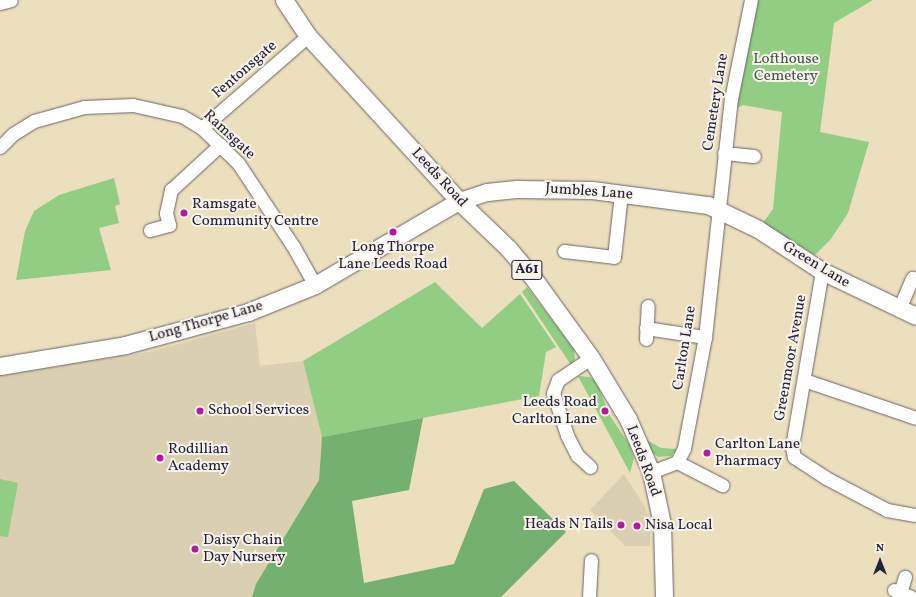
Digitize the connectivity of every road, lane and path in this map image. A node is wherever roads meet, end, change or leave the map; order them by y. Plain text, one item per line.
1 (11, 0) edge
2 (284, 0) edge
3 (751, 0) edge
4 (0, 3) edge
5 (308, 36) junction
6 (202, 128) junction
7 (220, 145) junction
8 (0, 147) edge
9 (724, 153) junction
10 (754, 156) dead end
11 (621, 194) junction
12 (459, 201) junction
13 (718, 209) junction
14 (150, 230) dead end
15 (564, 251) dead end
16 (822, 272) junction
17 (912, 278) dead end
18 (315, 285) junction
19 (648, 306) dead end
20 (899, 309) junction
21 (916, 316) edge
22 (705, 337) junction
23 (591, 358) junction
24 (0, 366) edge
25 (804, 380) junction
26 (916, 418) edge
27 (677, 462) junction
28 (590, 467) dead end
29 (651, 472) junction
30 (722, 485) dead end
31 (916, 515) edge
32 (591, 560) dead end
33 (905, 577) dead end
34 (902, 593) edge
35 (589, 597) edge
36 (664, 597) edge

1 - 4 street
2 - 5 main road, Leeds Road / A61
3 - 9 street, Cemetery Lane
5 - 6 street, Fentonsgate
5 - 12 main road, Leeds Road / A61
6 - 7 street, Ramsgate
6 - 8 street, Ramsgate
7 - 14 street
7 - 18 street, Ramsgate
9 - 10 street
9 - 13 street, Cemetery Lane
11 - 12 main road, Jumbles Lane
11 - 13 main road, Jumbles Lane
11 - 15 street
12 - 18 main road, Long Thorpe Lane
12 - 23 main road, Leeds Road / A61
13 - 16 main road, Green Lane
13 - 22 street, Carlton Lane
16 - 20 main road, Green Lane
16 - 25 street, Greenmoor Avenue
17 - 20 street
18 - 24 main road, Long Thorpe Lane
19 - 22 street
20 - 21 main road, Green Lane
22 - 27 street, Carlton Lane
23 - 28 street
23 - 29 main road, Leeds Road / A61
25 - 26 street
25 - 31 street, Greenmoor Avenue
27 - 29 street
27 - 30 street
29 - 36 main road, Leeds Road / A61
32 - 35 street
33 - 34 street

